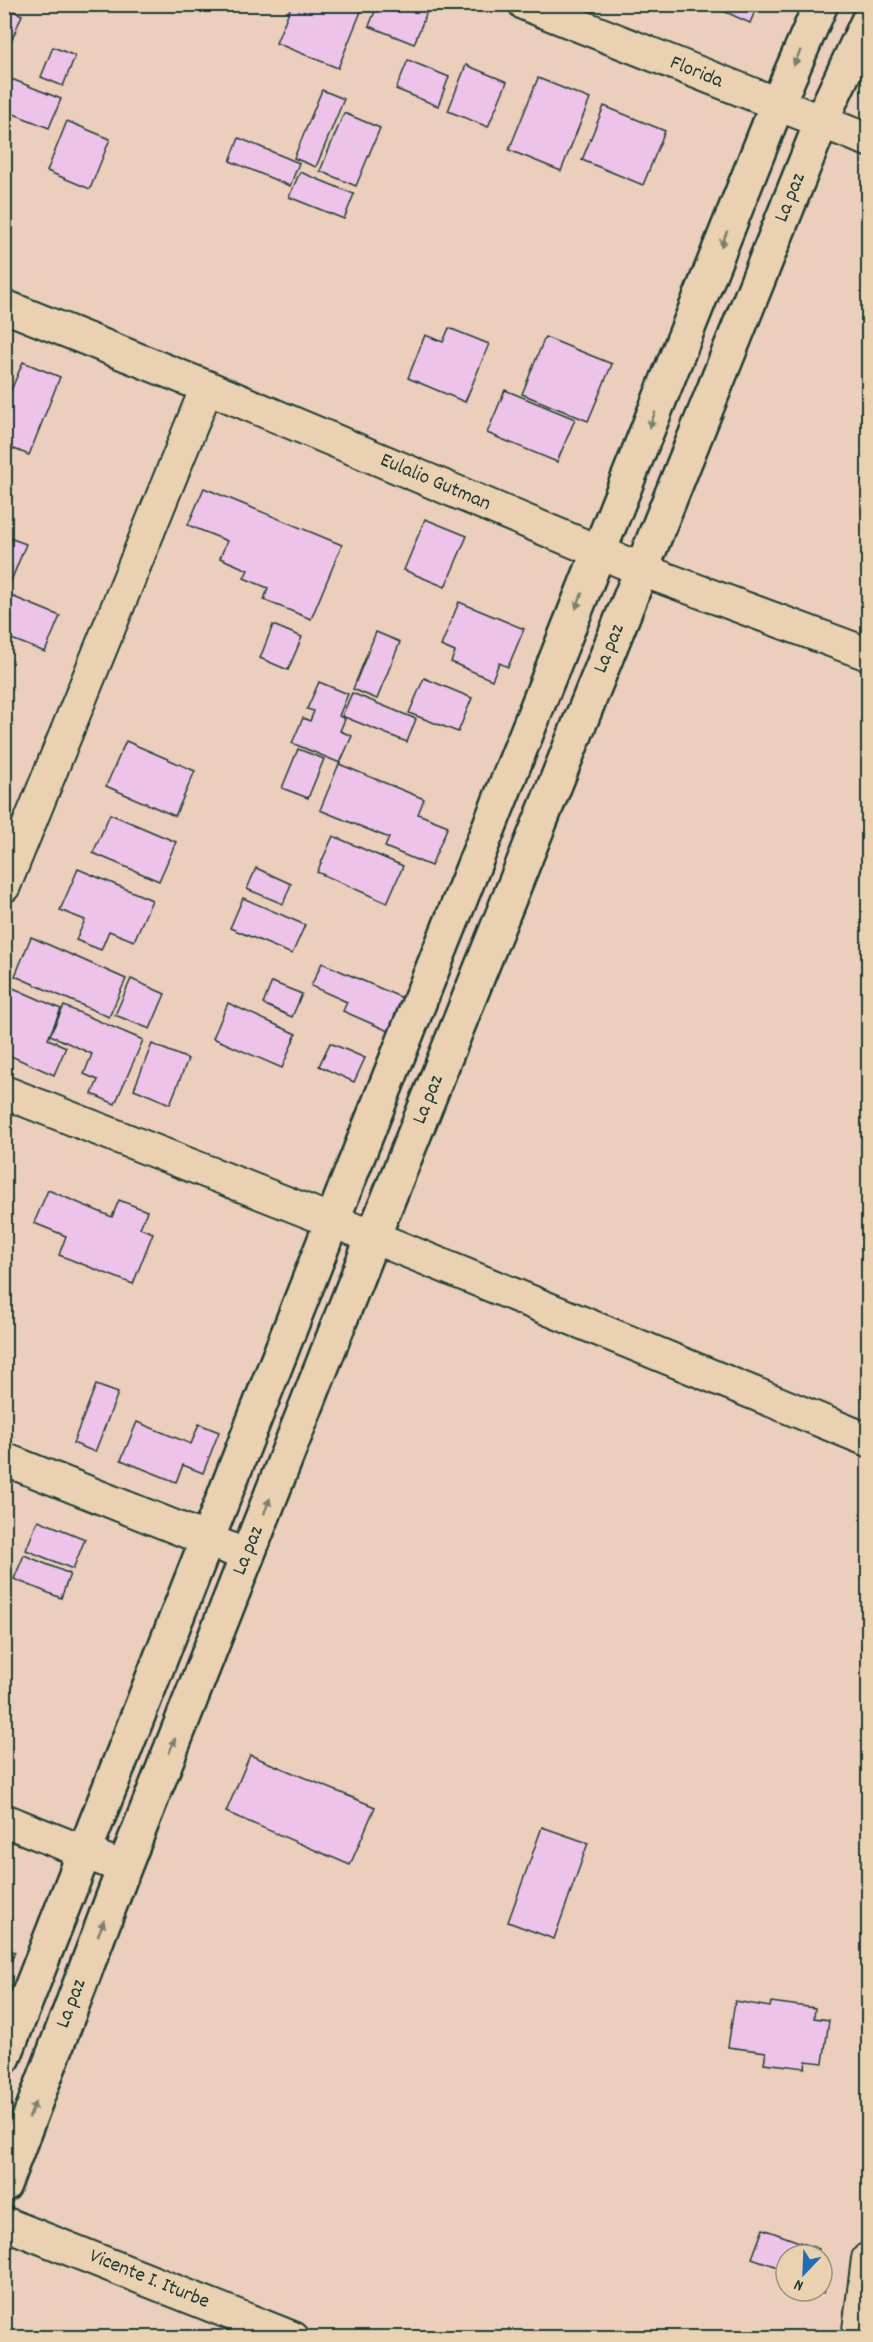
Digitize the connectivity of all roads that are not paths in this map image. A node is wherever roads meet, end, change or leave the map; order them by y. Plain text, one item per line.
1 (525, 4) edge
2 (821, 4) edge
3 (868, 21) edge
4 (777, 105) junction
5 (822, 123) junction
6 (868, 140) edge
7 (4, 306) edge
8 (207, 387) junction
9 (599, 552) junction
10 (642, 570) junction
11 (868, 654) edge
12 (4, 886) edge
13 (4, 1092) edge
14 (332, 1221) junction
15 (373, 1237) junction
16 (868, 1440) edge
17 (4, 1459) edge
18 (207, 1540) junction
19 (248, 1556) junction
20 (4, 1820) edge
21 (85, 1852) junction
22 (124, 1868) junction
23 (4, 2056) edge
24 (4, 2185) edge
25 (4, 2223) edge
26 (868, 2259) edge
27 (293, 2337) edge
28 (858, 2337) edge

1 - 4 street, Florida
2 -> 4 street, La paz
3 - 5 street, La paz
4 - 5 street, Florida
4 -> 9 street, La paz
5 - 6 street, Florida
5 - 10 street, La paz
7 - 8 street, Eulalio Gutman
8 - 9 street, Eulalio Gutman
8 - 12 street
9 - 10 street, Eulalio Gutman
9 -> 14 street, La paz
10 - 11 street, Eulalio Gutman
10 - 15 street, La paz
13 - 14 street
14 - 15 street
14 - 18 street, La paz
15 - 16 street
19 -> 15 street, La paz
17 - 18 street
18 - 19 street
18 - 21 street, La paz
22 -> 19 street, La paz
20 - 21 street
21 - 22 street
21 - 23 street, La paz
24 -> 22 street, La paz
25 - 27 street, Vicente I. Iturbe
26 - 28 street

